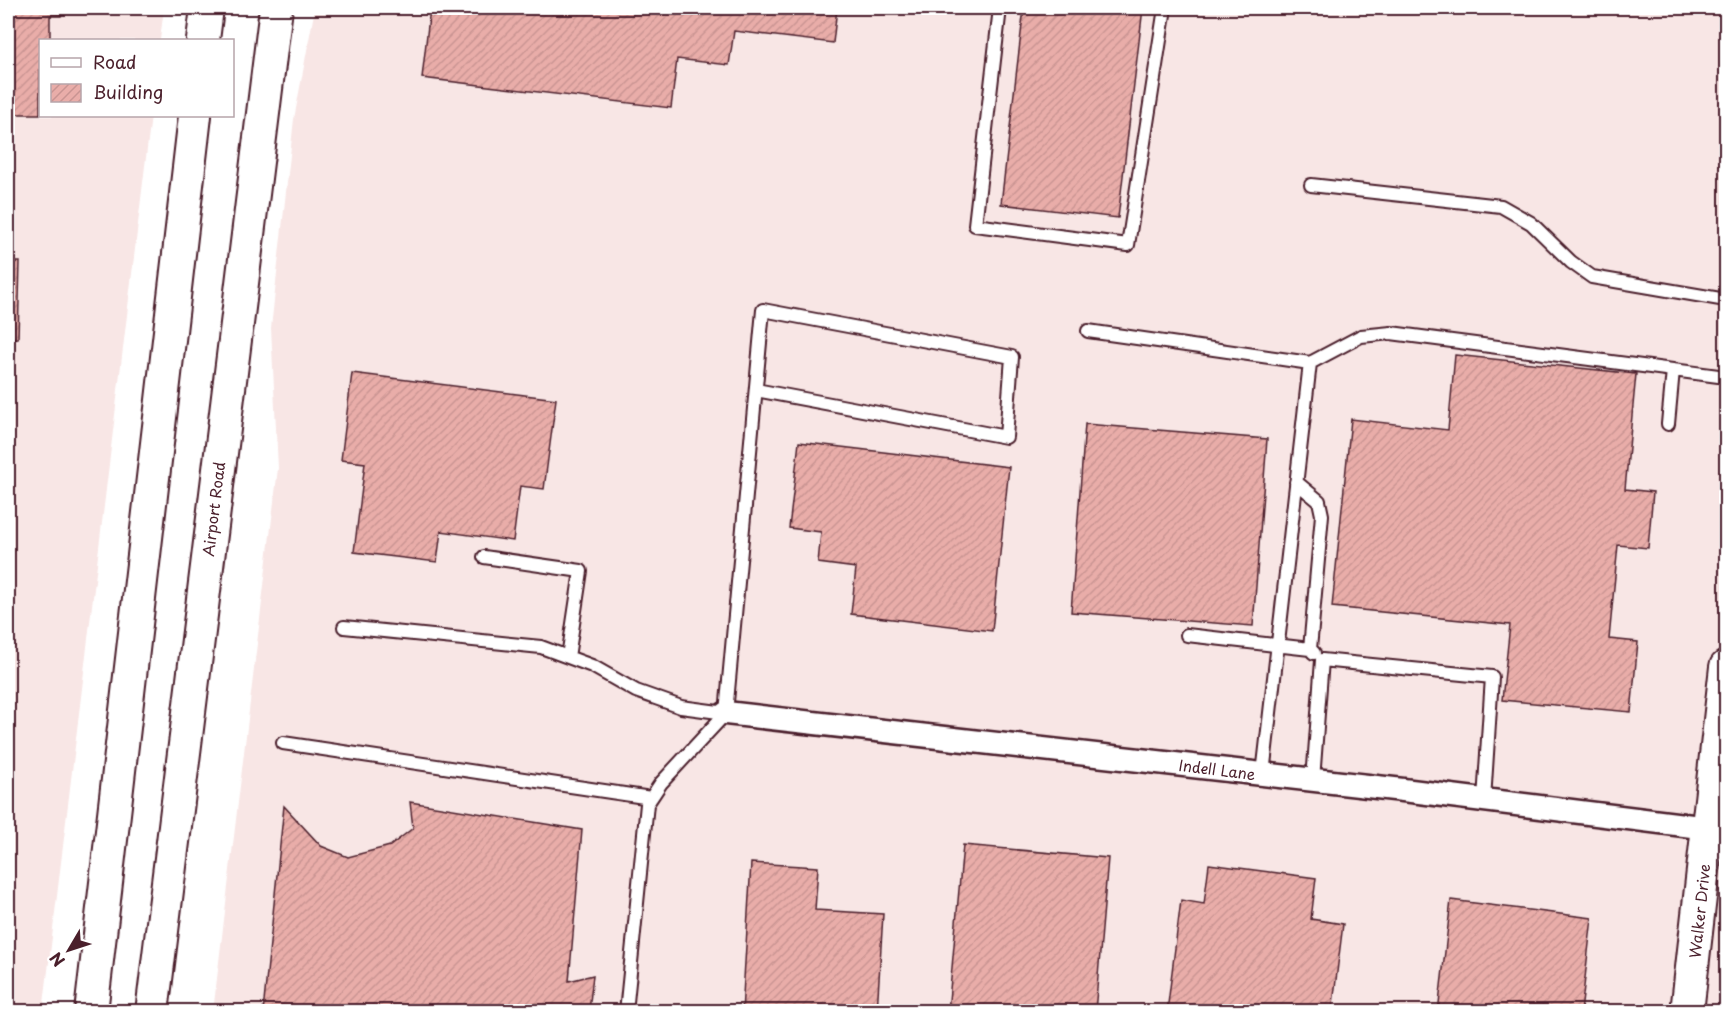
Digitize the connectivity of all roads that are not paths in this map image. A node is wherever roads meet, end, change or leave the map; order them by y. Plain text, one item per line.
1 (207, 8) edge
2 (276, 8) edge
3 (1000, 8) edge
4 (1165, 8) edge
5 (203, 39) edge
6 (195, 117) edge
7 (1311, 185) dead end
8 (1726, 300) edge
9 (1088, 331) dead end
10 (1310, 363) junction
11 (1673, 370) junction
12 (1726, 377) edge
13 (756, 390) junction
14 (1668, 424) dead end
15 (1296, 482) junction
16 (484, 557) dead end
17 (344, 627) dead end
18 (1187, 635) dead end
19 (1278, 644) junction
20 (1310, 649) junction
21 (568, 657) junction
22 (1322, 660) junction
23 (1726, 667) edge
24 (726, 713) junction
25 (283, 743) dead end
26 (1263, 774) junction
27 (1313, 780) junction
28 (651, 798) junction
29 (1484, 800) junction
30 (1708, 828) junction
31 (91, 1011) edge
32 (152, 1011) edge
33 (626, 1011) edge
34 (1687, 1011) edge

1 - 5 main road
2 - 32 main road, Airport Road
3 - 4 lane
6 - 31 main road
7 - 8 lane
9 - 10 lane
10 - 11 lane
10 - 15 lane
11 - 12 lane
11 - 14 lane
13 - 13 lane
13 - 24 lane
15 - 19 lane
15 - 20 lane
16 - 21 lane
17 - 21 lane
18 - 19 lane
19 - 20 lane
19 - 26 lane
20 - 22 lane
21 - 24 lane
22 - 27 lane
22 - 29 lane
23 - 30 main road, Walker Drive
24 - 26 street, Indell Lane
24 - 28 lane
25 - 28 lane
26 - 27 street, Indell Lane
27 - 29 street, Indell Lane
28 - 33 lane
29 - 30 street, Indell Lane
30 - 34 main road, Walker Drive

